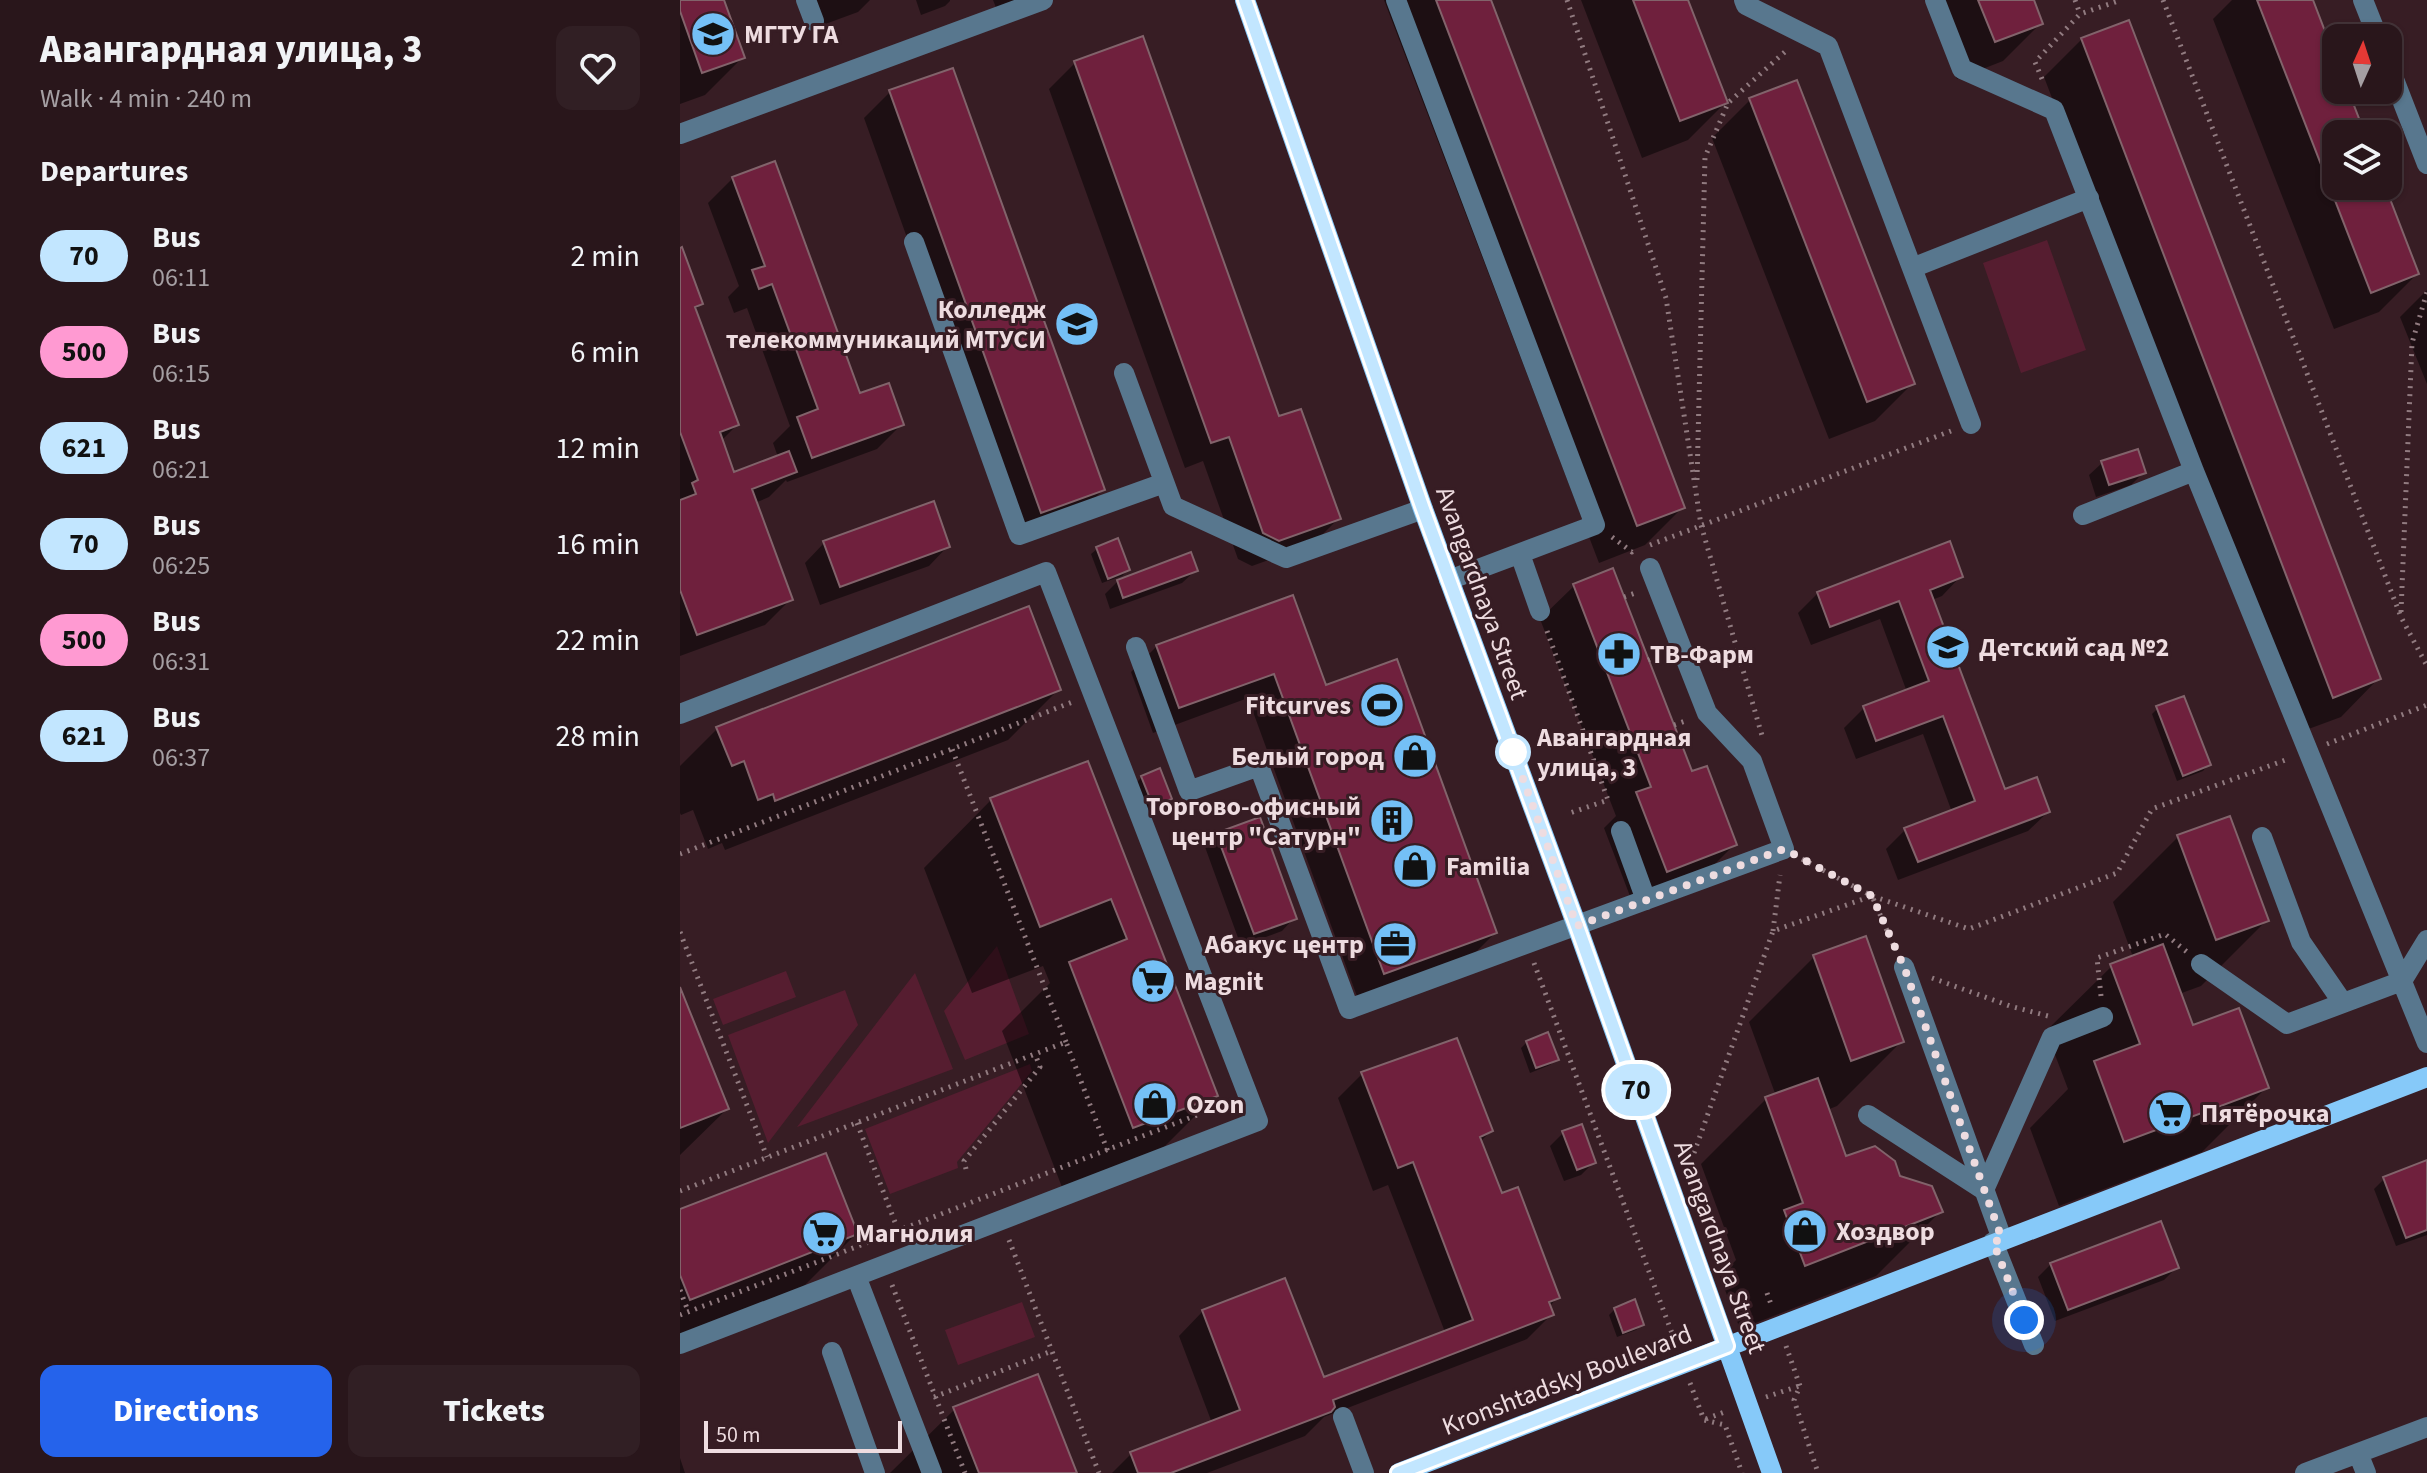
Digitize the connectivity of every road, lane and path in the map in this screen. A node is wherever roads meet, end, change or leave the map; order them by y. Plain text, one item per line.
1 (806, 0) edge
2 (1043, 0) edge
3 (1245, 0) edge
4 (1396, 0) edge
5 (1567, 0) edge
6 (1744, 0) edge
7 (1935, 0) edge
8 (2075, 0) edge
9 (2121, 0) edge
10 (2163, 0) edge
11 (2363, 0) edge
12 (2080, 14) junction
13 (814, 21) dead end
14 (2372, 24) edge
15 (1804, 35) junction
16 (2402, 100) edge
17 (2054, 110) junction
18 (680, 134) edge
19 (2427, 164) edge
20 (2089, 198) junction
21 (914, 242) dead end
22 (1912, 268) junction
23 (2427, 292) edge
24 (1124, 373) dead end
25 (1971, 424) joint
26 (2194, 471) junction
27 (1164, 483) junction
28 (1696, 496) junction
29 (1423, 509) junction
30 (2083, 515) dead end
31 (1595, 525) junction
32 (1701, 525) junction
33 (1520, 554) junction
34 (1650, 568) dead end
35 (1449, 580) junction
36 (1540, 611) joint
37 (2401, 617) junction
38 (1136, 647) dead end
39 (2427, 666) edge
40 (1093, 694) junction
41 (2427, 705) edge
42 (680, 714) edge
43 (952, 749) junction
44 (2308, 751) junction
45 (1752, 761) junction
46 (1570, 813) dead end
47 (1621, 831) dead end
48 (2262, 837) dead end
49 (1784, 849) junction
50 (680, 854) edge
51 (1872, 896) junction
52 (1646, 900) junction
53 (1577, 926) junction
54 (1773, 931) junction
55 (680, 932) edge
56 (2427, 940) edge
57 (1531, 943) junction
58 (2201, 964) joint
59 (1904, 967) junction
60 (2402, 981) junction
61 (2343, 1003) junction
62 (2093, 1021) junction
63 (1066, 1042) junction
64 (2427, 1043) edge
65 (1035, 1054) junction
66 (2427, 1077) edge
67 (1249, 1095) junction
68 (1868, 1115) dead end
69 (857, 1123) junction
70 (1107, 1150) junction
71 (1694, 1153) dead end
72 (767, 1157) junction
73 (966, 1169) dead end
74 (1117, 1175) junction
75 (1984, 1190) junction
76 (680, 1191) edge
77 (991, 1195) junction
78 (1001, 1220) junction
79 (898, 1230) junction
80 (874, 1240) junction
81 (1998, 1241) junction
82 (884, 1265) junction
83 (856, 1276) junction
84 (1767, 1293) dead end
85 (680, 1315) edge
86 (1779, 1326) junction
87 (680, 1344) edge
88 (2034, 1345) dead end
89 (1727, 1346) junction
90 (1052, 1351) junction
91 (832, 1352) dead end
92 (1683, 1363) junction
93 (935, 1396) junction
94 (907, 1407) junction
95 (1343, 1417) dead end
96 (2427, 1427) edge
97 (2358, 1453) junction
98 (875, 1473) edge
99 (932, 1473) edge
100 (965, 1473) edge
101 (1099, 1473) edge
102 (1364, 1473) edge
103 (1399, 1473) edge
104 (1742, 1473) edge
105 (1772, 1473) edge
106 (1818, 1473) edge
107 (2305, 1473) edge
108 (2343, 1473) edge
109 (2366, 1473) edge

1 - 13 street
2 - 18 street
3 - 29 main road, Avangardnaya Street
4 - 31 street
5 - 28 path
6 - 15 street
7 - 17 street
8 - 12 path
9 - 12 path
10 - 37 path
11 - 14 street
12 - 17 path
15 - 22 street
15 - 28 path
16 - 19 street
17 - 20 street
20 - 22 street
20 - 26 street
21 - 27 street
22 - 25 street
23 - 37 path
24 - 27 street
25 - 32 path
26 - 30 street
26 - 44 street
27 - 29 street
28 - 32 path
29 - 35 main road, Avangardnaya Street
31 - 32 path
31 - 33 street
32 - 45 path
33 - 35 street
33 - 36 street
34 - 45 street
35 - 53 main road, Avangardnaya Street
36 - 46 path
37 - 39 path
38 - 57 street
40 - 42 street
40 - 43 path
40 - 67 street
41 - 44 path
43 - 50 path
43 - 63 path
44 - 51 path
44 - 60 street
45 - 49 street
47 - 52 street
48 - 61 street
49 - 51 path
49 - 52 street
49 - 54 path
51 - 54 path
51 - 59 path
52 - 53 street
53 - 57 street
53 - 89 main road, Avangardnaya Street
54 - 71 path
55 - 72 path
56 - 60 street
57 - 92 path
58 - 61 street
58 - 62 path
59 - 62 path
59 - 75 street
60 - 61 street
60 - 64 street
62 - 75 street
63 - 65 path
63 - 70 path
65 - 69 path
65 - 73 path
66 - 81 main road, Kronshtadsky Boulevard
67 - 70 path
67 - 74 street
68 - 75 street
69 - 72 path
69 - 79 path
70 - 74 path
70 - 77 path
72 - 76 path
74 - 78 street
75 - 81 street
77 - 78 path
77 - 79 path
78 - 82 street
78 - 90 path
79 - 80 path
80 - 82 path
80 - 85 path
81 - 86 main road, Kronshtadsky Boulevard
81 - 88 street
82 - 83 street
82 - 93 path
83 - 87 street
83 - 94 street
84 - 86 path
86 - 89 main road, Kronshtadsky Boulevard
86 - 106 path
89 - 92 main road, Kronshtadsky Boulevard
89 - 105 main road, Avangardnaya Street
90 - 93 path
90 - 101 path
91 - 98 street
92 - 103 main road, Kronshtadsky Boulevard
92 - 104 path
93 - 94 path
93 - 100 path
94 - 99 street
95 - 102 street
96 - 97 street
97 - 107 street
97 - 108 street
97 - 109 street

